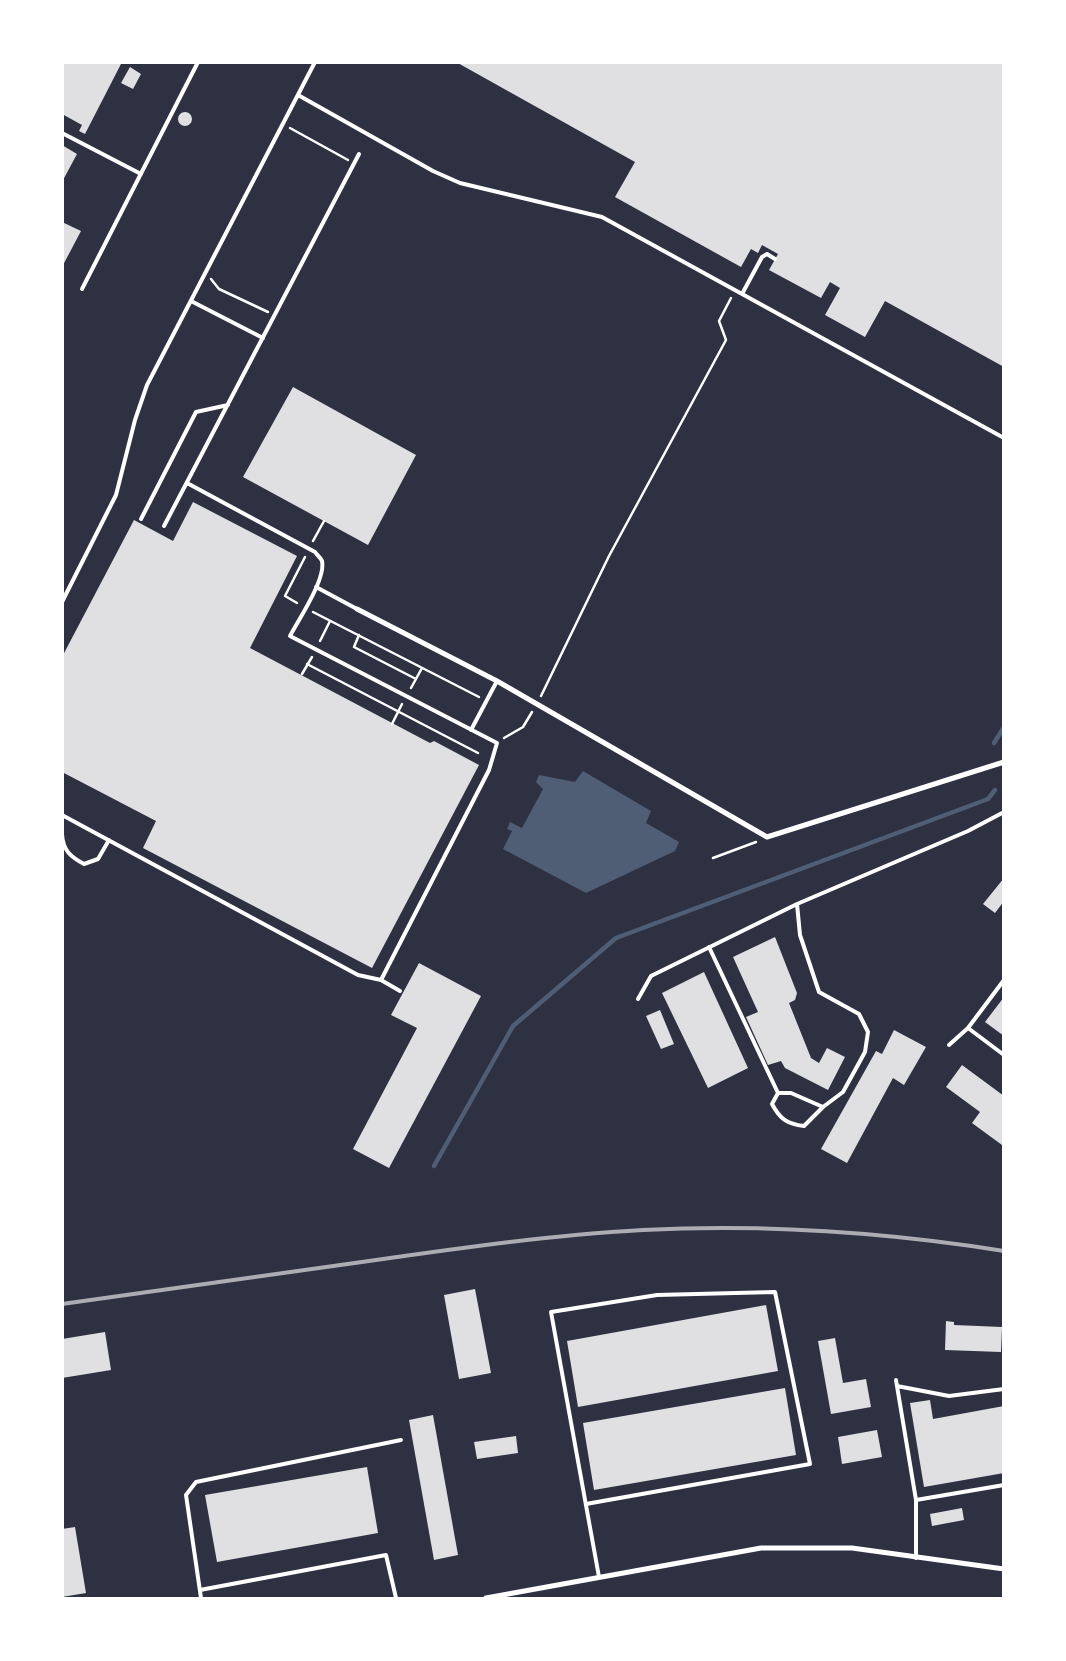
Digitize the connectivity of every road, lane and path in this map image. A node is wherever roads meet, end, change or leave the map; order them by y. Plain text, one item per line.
1 (198, 62) edge
2 (315, 62) edge
3 (298, 96) junction
4 (290, 128) dead end
5 (62, 133) edge
6 (359, 154) dead end
7 (348, 160) dead end
8 (142, 174) junction
9 (775, 259) dead end
10 (210, 278) dead end
11 (82, 289) dead end
12 (735, 290) junction
13 (742, 294) junction
14 (191, 301) junction
15 (268, 312) dead end
16 (263, 338) junction
17 (228, 405) junction
18 (1004, 438) edge
19 (187, 483) junction
20 (141, 519) dead end
21 (324, 521) dead end
22 (164, 526) dead end
23 (313, 541) dead end
24 (305, 556) dead end
25 (316, 587) junction
26 (62, 602) edge
27 (297, 604) dead end
28 (357, 609) joint
29 (309, 610) dead end
30 (330, 621) junction
31 (359, 635) junction
32 (319, 643) dead end
33 (312, 657) dead end
34 (307, 664) junction
35 (422, 668) junction
36 (302, 674) dead end
37 (416, 679) junction
38 (497, 681) junction
39 (410, 689) dead end
40 (482, 698) dead end
41 (404, 701) dead end
42 (537, 704) junction
43 (398, 712) junction
44 (392, 724) dead end
45 (471, 730) junction
46 (504, 738) dead end
47 (478, 753) dead end
48 (1004, 762) edge
49 (1004, 812) edge
50 (62, 815) edge
51 (62, 834) edge
52 (767, 837) junction
53 (108, 840) junction
54 (713, 858) dead end
55 (797, 904) junction
56 (709, 947) junction
57 (381, 980) junction
58 (1004, 980) edge
59 (400, 991) dead end
60 (638, 999) dead end
61 (968, 1028) junction
62 (949, 1045) dead end
63 (1004, 1055) edge
64 (778, 1093) junction
65 (823, 1107) junction
66 (896, 1380) dead end
67 (897, 1386) junction
68 (1004, 1389) edge
69 (401, 1440) dead end
70 (1004, 1485) edge
71 (916, 1500) junction
72 (586, 1504) junction
73 (916, 1558) junction
74 (1004, 1570) edge
75 (599, 1577) junction
76 (200, 1590) junction
77 (516, 1592) junction
78 (201, 1598) edge
79 (396, 1598) edge
80 (486, 1598) edge
81 (520, 1598) edge

1 - 8 lane
2 - 3 lane
3 - 12 lane
3 - 14 lane
4 - 7 path
5 - 8 lane
6 - 16 lane
8 - 11 lane
9 - 13 lane
10 - 15 path
12 - 13 lane
12 - 42 path
13 - 18 lane
14 - 16 lane
14 - 26 lane
16 - 17 lane
17 - 19 lane
17 - 20 lane
19 - 22 lane
19 - 25 lane
21 - 23 path
24 - 27 path
25 - 28 lane
25 - 45 lane
28 - 38 street
29 - 30 path
30 - 31 path
30 - 32 path
31 - 35 path
31 - 37 path
33 - 34 path
34 - 36 path
34 - 43 path
35 - 37 path
35 - 40 path
37 - 39 path
38 - 42 street
38 - 45 lane
41 - 43 path
42 - 46 path
42 - 52 street
43 - 44 path
43 - 47 path
45 - 57 lane
48 - 52 street
49 - 55 lane
50 - 53 lane
51 - 53 lane
52 - 54 path
53 - 57 lane
55 - 56 lane
55 - 65 lane
56 - 60 lane
56 - 64 lane
57 - 59 lane
58 - 61 lane
61 - 62 lane
61 - 63 lane
64 - 65 lane
64 - 65 lane
66 - 67 lane
67 - 68 lane
67 - 71 lane
69 - 76 lane
70 - 71 lane
71 - 73 lane
72 - 72 lane
72 - 75 lane
73 - 74 street
73 - 75 street
75 - 77 street
76 - 78 lane
76 - 79 lane
77 - 80 street
77 - 81 street

